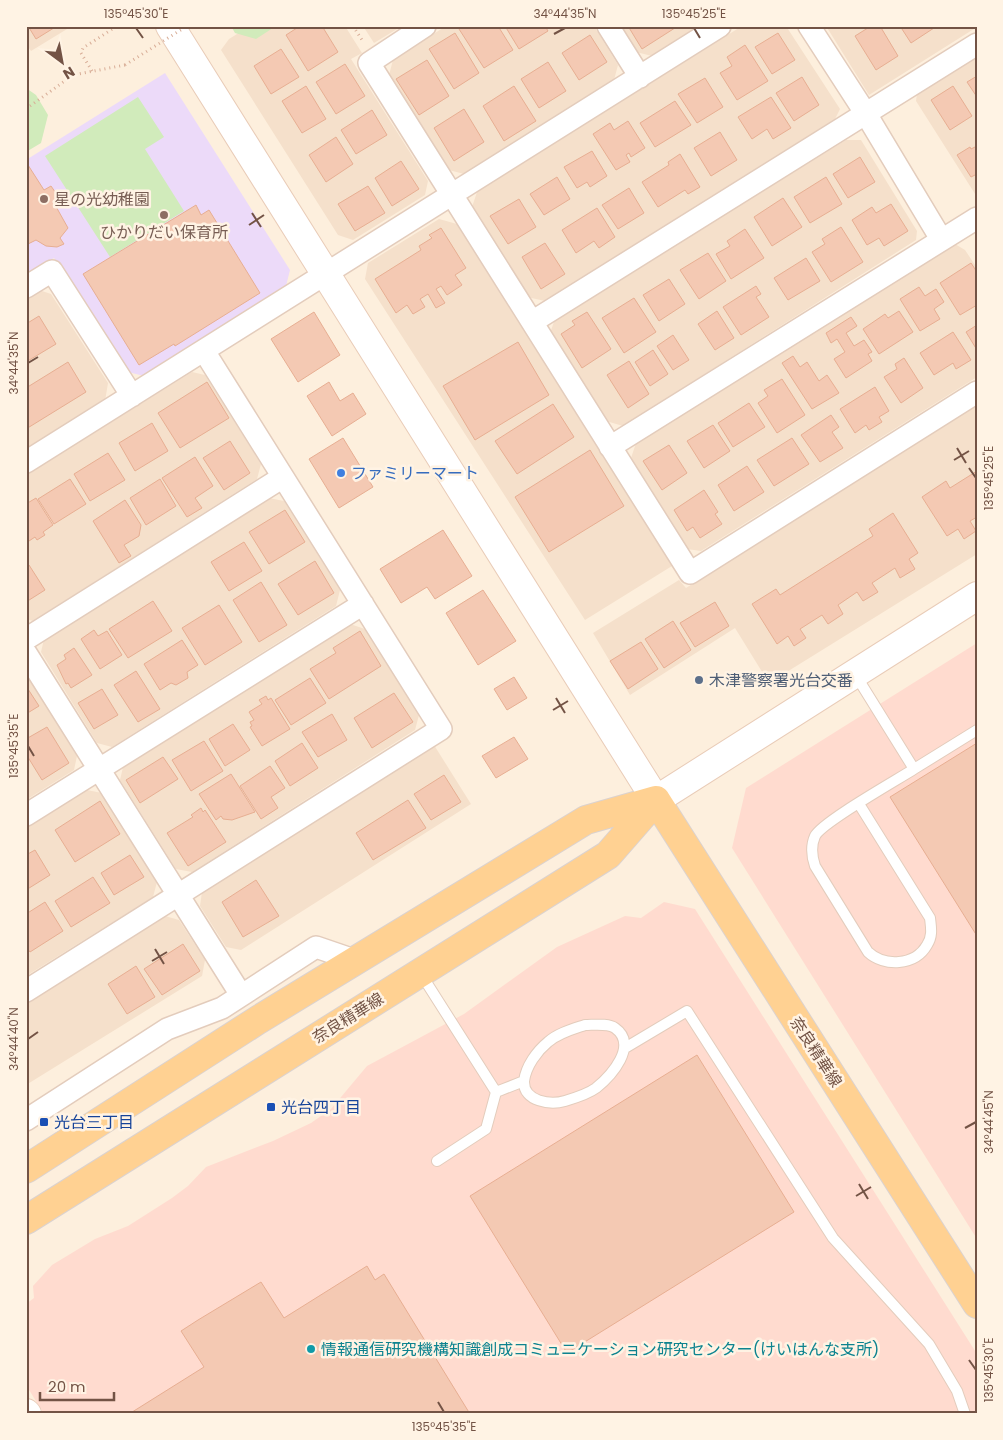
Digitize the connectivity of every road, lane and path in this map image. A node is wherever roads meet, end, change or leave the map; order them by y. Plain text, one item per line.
1 (117, 26) edge
2 (170, 26) edge
3 (187, 26) edge
4 (425, 26) edge
5 (608, 26) edge
6 (720, 26) edge
7 (809, 26) edge
8 (977, 44) edge
9 (92, 72) junction
10 (640, 76) junction
11 (26, 109) edge
12 (866, 114) junction
13 (452, 195) junction
14 (974, 227) edge
15 (941, 239) junction
16 (326, 274) junction
17 (26, 287) edge
18 (532, 322) junction
19 (204, 350) junction
20 (977, 392) edge
21 (132, 396) junction
22 (610, 447) junction
23 (26, 462) edge
24 (283, 477) junction
25 (977, 596) edge
26 (363, 604) junction
27 (26, 638) edge
28 (26, 653) edge
29 (854, 674) junction
30 (977, 730) edge
31 (100, 769) junction
32 (914, 769) junction
33 (656, 800) junction
34 (859, 804) junction
35 (26, 815) edge
36 (179, 894) junction
37 (357, 961) junction
38 (420, 972) junction
39 (26, 991) edge
40 (241, 995) junction
41 (625, 1048) junction
42 (524, 1081) junction
43 (496, 1092) junction
44 (26, 1120) edge
45 (437, 1161) dead end
46 (26, 1169) edge
47 (26, 1220) edge
48 (977, 1304) edge
49 (965, 1414) edge

1 - 9 path
2 - 16 street
3 - 9 path, bridge
4 - 13 street
5 - 10 street
6 - 10 street
7 - 12 street
8 - 12 street
9 - 11 path
10 - 13 street
12 - 15 street
12 - 18 street
13 - 16 street
13 - 18 street
14 - 15 street
15 - 22 street
16 - 19 street
16 - 33 street
17 - 21 street
18 - 22 street
19 - 21 street
19 - 24 street
20 - 22 street
21 - 23 street
24 - 26 street
24 - 27 street
25 - 29 street
26 - 31 street
26 - 36 street
28 - 31 street
29 - 32 lane
29 - 33 street
30 - 32 lane
31 - 35 street
31 - 36 street
32 - 34 lane
33 - 37 main road
33 - 38 main road, 奈良精華線
33 - 48 main road, 奈良精華線
34 - 34 lane
36 - 39 street
36 - 40 street
37 - 40 street
37 - 46 main road
38 - 43 lane
38 - 47 main road, 奈良精華線
40 - 44 street
41 - 42 lane
41 - 42 lane
41 - 49 lane
42 - 43 lane
43 - 45 lane

